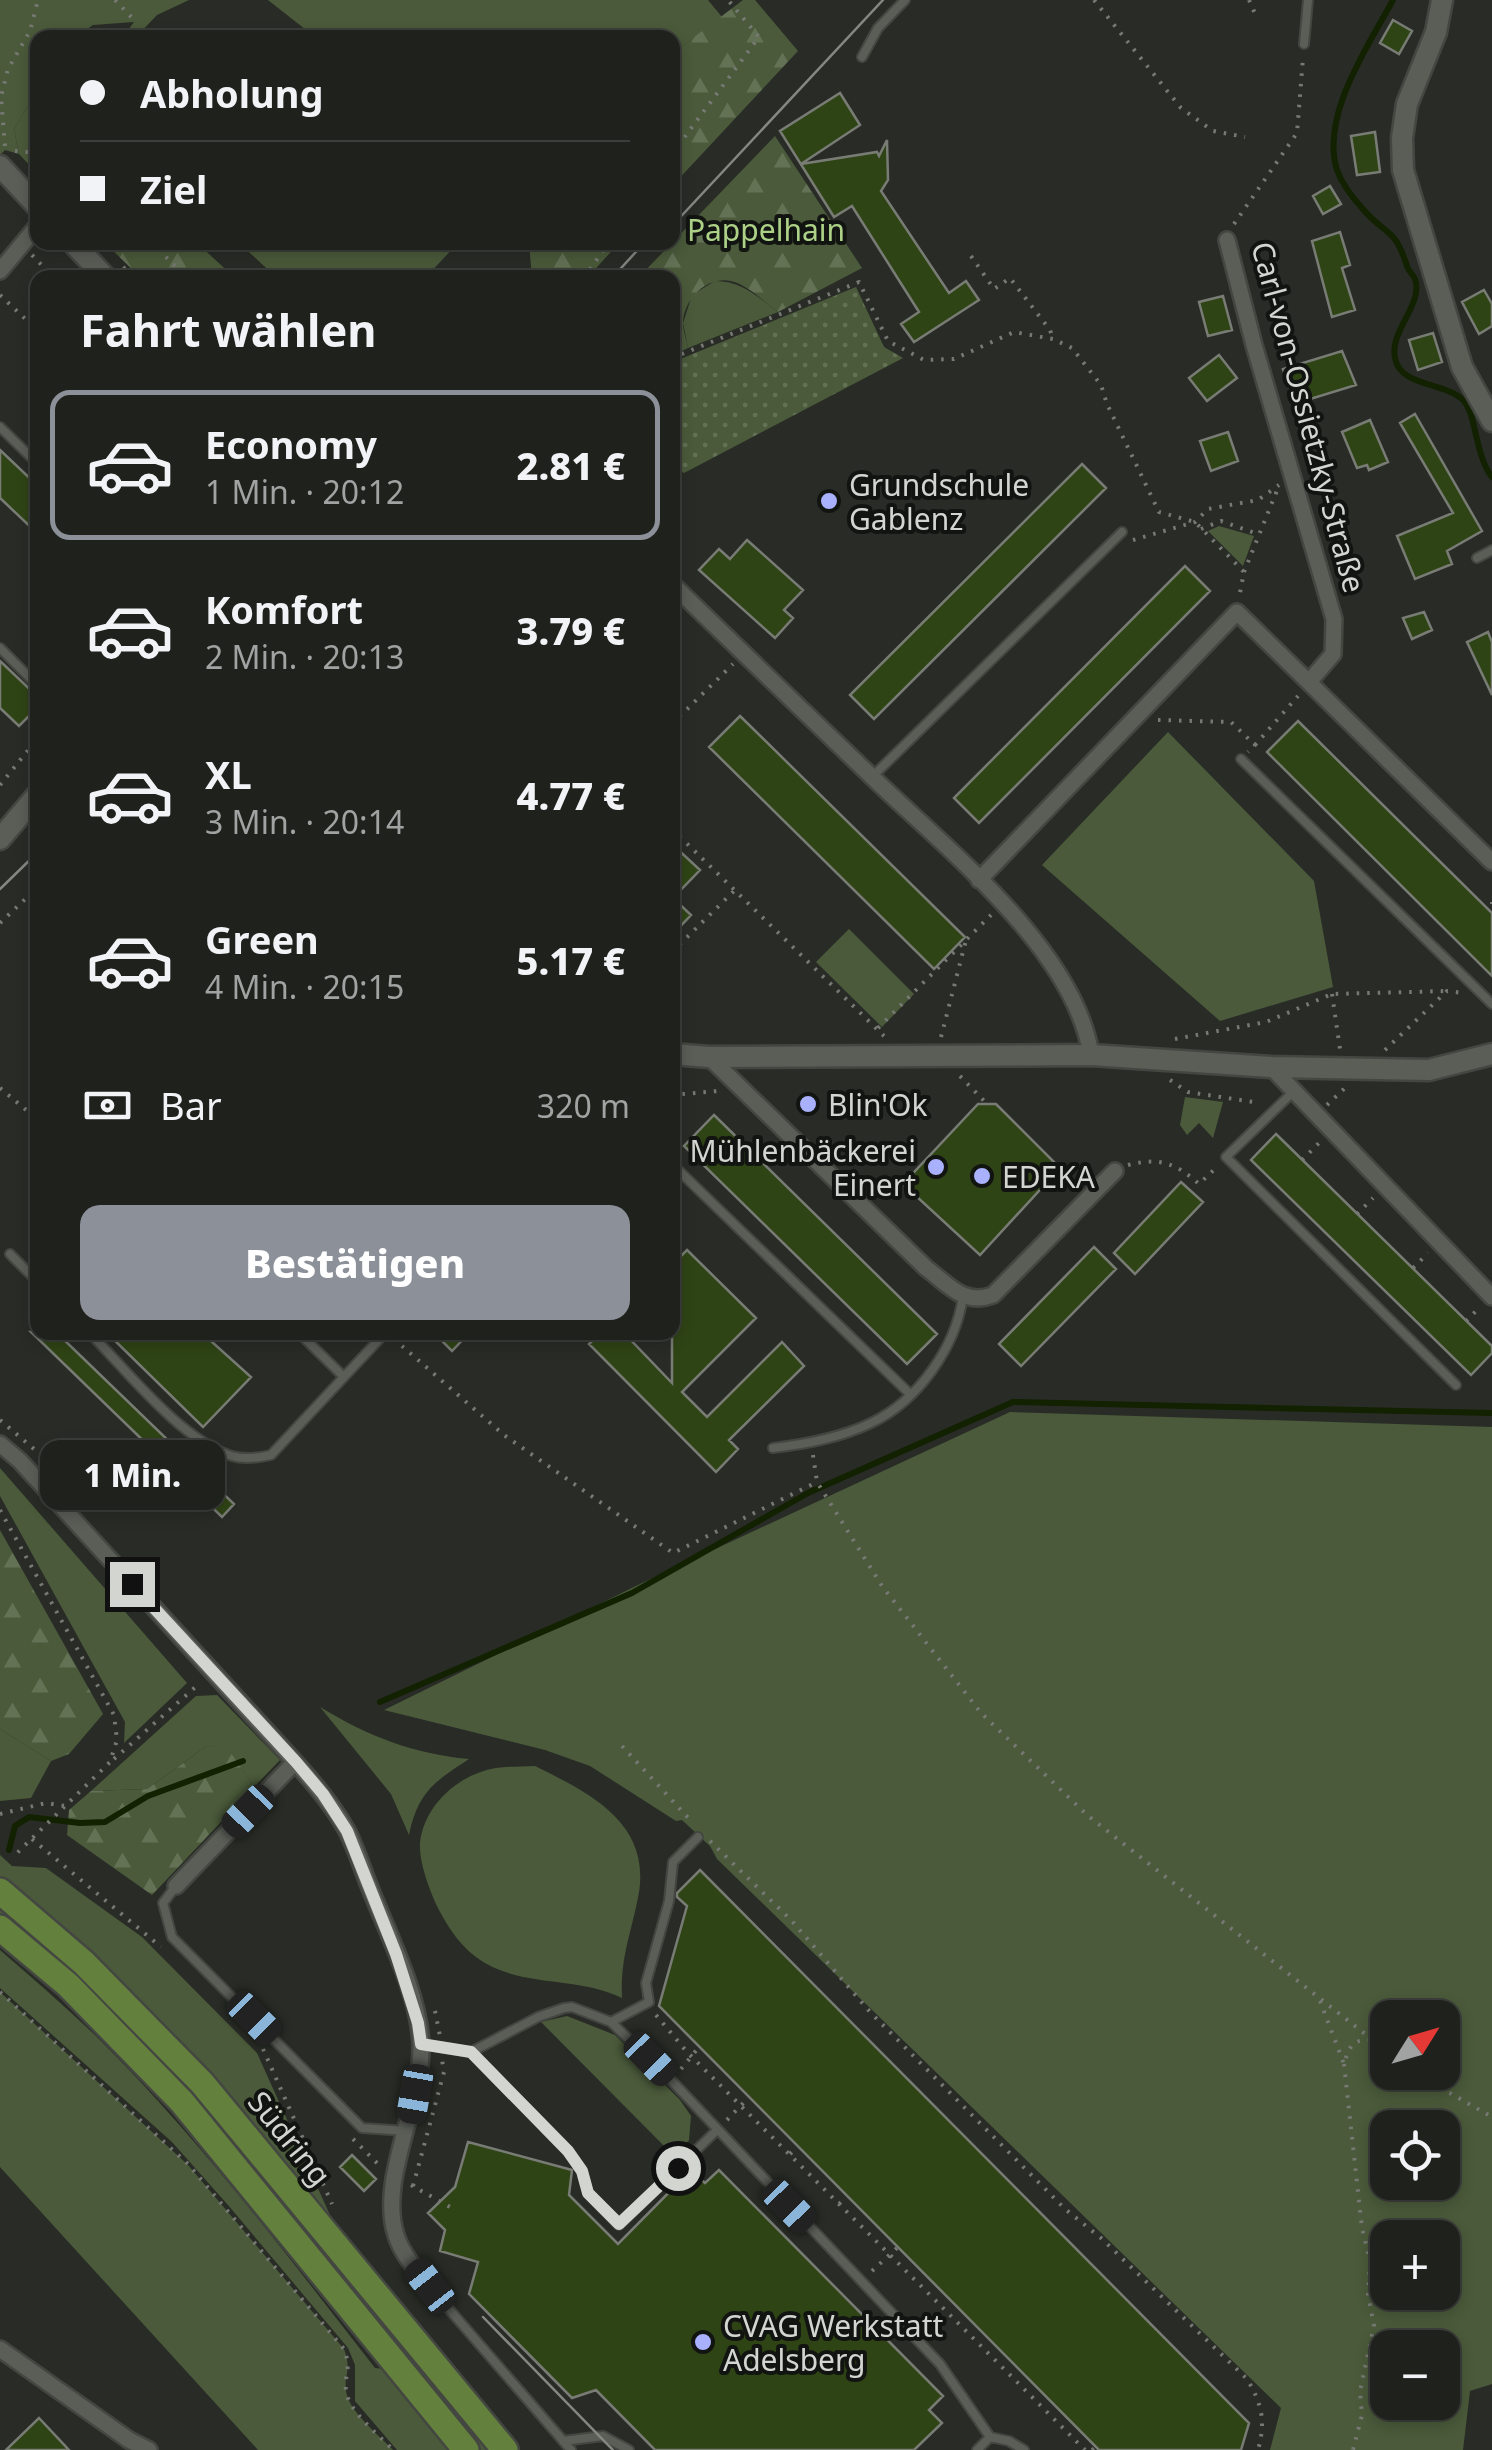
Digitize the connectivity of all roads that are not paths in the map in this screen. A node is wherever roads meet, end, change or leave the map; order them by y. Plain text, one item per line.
1 (905, 0) edge
2 (1308, 0) edge
3 (1442, 0) edge
4 (1304, 44) road end
5 (862, 56) dead end
6 (0, 166) edge
7 (30, 198) edge
8 (30, 234) edge
9 (1227, 240) road end
10 (80, 250) edge
11 (98, 270) edge
12 (0, 272) edge
13 (1492, 421) edge
14 (0, 427) edge
15 (30, 456) edge
16 (1122, 532) road end
17 (1492, 550) edge
18 (1477, 558) dead end
19 (680, 592) edge
20 (0, 648) edge
21 (30, 678) edge
22 (1309, 682) junction
23 (1242, 758) road end
24 (872, 777) junction
25 (30, 803) edge
26 (0, 838) edge
27 (1492, 862) edge
28 (979, 880) junction
29 (1492, 1004) edge
30 (1492, 1054) edge
31 (680, 1055) edge
32 (1091, 1055) junction
33 (709, 1057) junction
34 (1271, 1068) junction
35 (1294, 1091) junction
36 (1115, 1171) road end
37 (680, 1172) edge
38 (10, 1254) dead end
39 (30, 1274) edge
40 (964, 1296) junction
41 (1489, 1300) edge
42 (97, 1340) edge
43 (306, 1340) edge
44 (379, 1340) edge
45 (344, 1377) junction
46 (1456, 1385) dead end
47 (910, 1394) junction
48 (0, 1444) edge
49 (773, 1448) dead end
50 (296, 1762) junction
51 (698, 1838) dead end
52 (176, 1886) joint
53 (0, 1891) edge
54 (0, 1928) edge
55 (611, 2022) junction
56 (421, 2044) junction
57 (471, 2052) junction
58 (717, 2130) junction
59 (407, 2131) junction
60 (430, 2286) joint
61 (0, 2348) edge
62 (990, 2437) junction
63 (563, 2441) junction
64 (149, 2450) edge
65 (466, 2450) edge
66 (504, 2450) edge
67 (571, 2450) edge
68 (629, 2450) edge
69 (977, 2450) edge
70 (1024, 2450) edge

1 - 5 lane
2 - 4 lane
3 - 13 street
6 - 7 street
8 - 12 street
9 - 22 street, Carl-von-Ossietzky-Straße
10 - 11 street
14 - 15 lane
16 - 24 lane
17 - 18 lane
19 - 24 street
20 - 21 lane
22 - 27 street
22 - 28 street
23 - 29 lane
24 - 28 street
25 - 26 street
28 - 32 street
30 - 34 street
31 - 33 street
32 - 33 street
32 - 34 street
33 - 40 street
34 - 35 street
35 - 41 street
35 - 46 lane
36 - 40 street
37 - 47 lane
38 - 39 lane
40 - 47 lane
42 - 45 lane
43 - 45 lane
44 - 45 lane
47 - 49 lane
48 - 50 street
50 - 52 street
50 - 56 street
51 - 55 lane
52 - 59 lane
53 - 66 main road, Südring
54 - 65 main road, Südring
55 - 57 lane
55 - 58 lane
56 - 57 lane
56 - 59 street
57 - 58 lane
58 - 62 lane
59 - 60 street
60 - 63 lane
61 - 64 street
62 - 69 lane
62 - 70 lane
63 - 67 lane
63 - 68 lane

